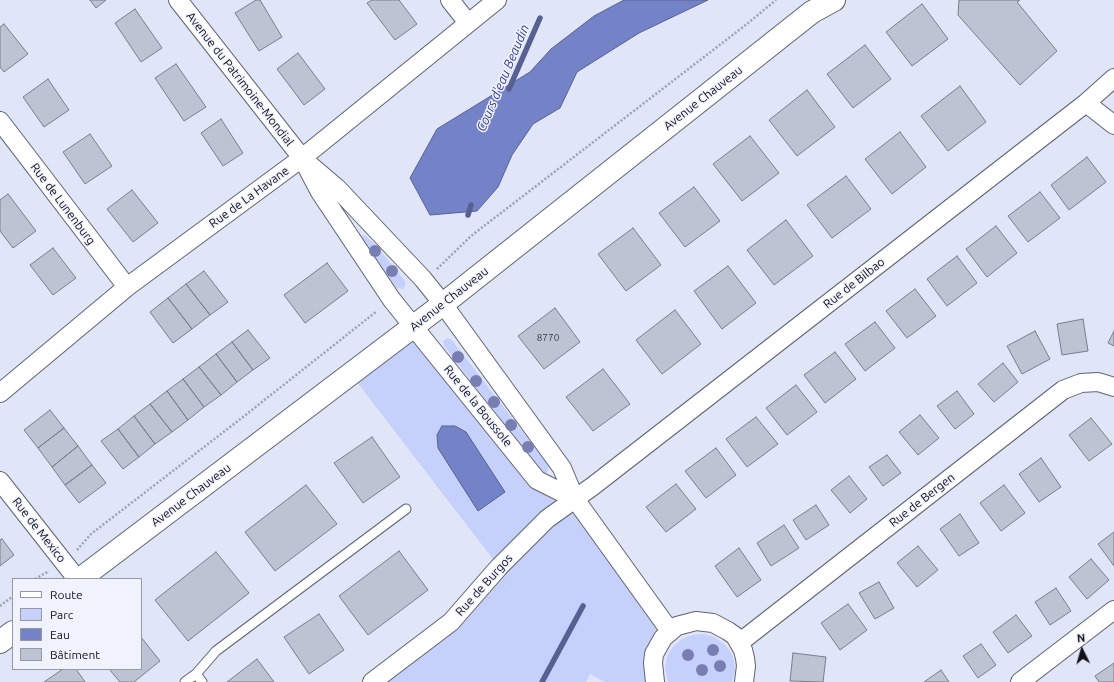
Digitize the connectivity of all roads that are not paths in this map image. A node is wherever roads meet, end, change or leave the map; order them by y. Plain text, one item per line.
1 (178, 0) edge
2 (450, 0) edge
3 (497, 0) edge
4 (834, 0) edge
5 (817, 6) edge
6 (468, 23) junction
7 (1114, 78) edge
8 (1086, 103) junction
9 (0, 121) edge
10 (1114, 125) edge
11 (302, 158) junction
12 (430, 274) joint
13 (127, 287) junction
14 (387, 304) joint
15 (443, 304) junction
16 (414, 327) junction
17 (1114, 387) edge
18 (0, 393) edge
19 (0, 481) edge
20 (593, 486) joint
21 (575, 498) junction
22 (406, 509) dead end
23 (76, 578) edge
24 (81, 578) edge
25 (1114, 610) edge
26 (670, 631) junction
27 (12, 633) edge
28 (0, 642) edge
29 (739, 643) junction
30 (196, 674) junction
31 (185, 682) edge
32 (202, 682) edge
33 (372, 682) edge
34 (655, 682) edge
35 (744, 682) edge
36 (1020, 682) edge

1 - 11 street, Avenue du Patrimoine-Mondial
2 - 6 street
3 - 6 street, Rue de La Havane
4 - 5 main road, Avenue Chauveau
5 - 15 main road, Avenue Chauveau
6 - 11 street, Rue de La Havane
7 - 8 street, Rue de Bilbao
8 - 10 street
8 - 20 street, Rue de Bilbao
9 - 13 street, Rue de Lunenburg
11 - 12 street, Avenue du Patrimoine-Mondial
11 - 13 street, Rue de La Havane
11 - 14 street, Avenue du Patrimoine-Mondial
12 - 15 street, Rue de la Boussole
13 - 18 street, Rue de La Havane
14 - 16 street, Rue de la Boussole
15 - 16 main road, Avenue Chauveau
15 - 21 street, Rue de la Boussole
16 - 21 street, Rue de la Boussole
16 - 24 main road, Avenue Chauveau
17 - 29 street, Rue de Bergen
19 - 23 street, Rue de Mexico
20 - 21 street, Rue de Burgos
21 - 26 street, Rue de la Boussole
21 - 33 street, Rue de Burgos
22 - 30 lane
25 - 36 street
26 - 29 street
26 - 34 street
27 - 28 main road
29 - 35 street
30 - 31 lane
30 - 32 lane

